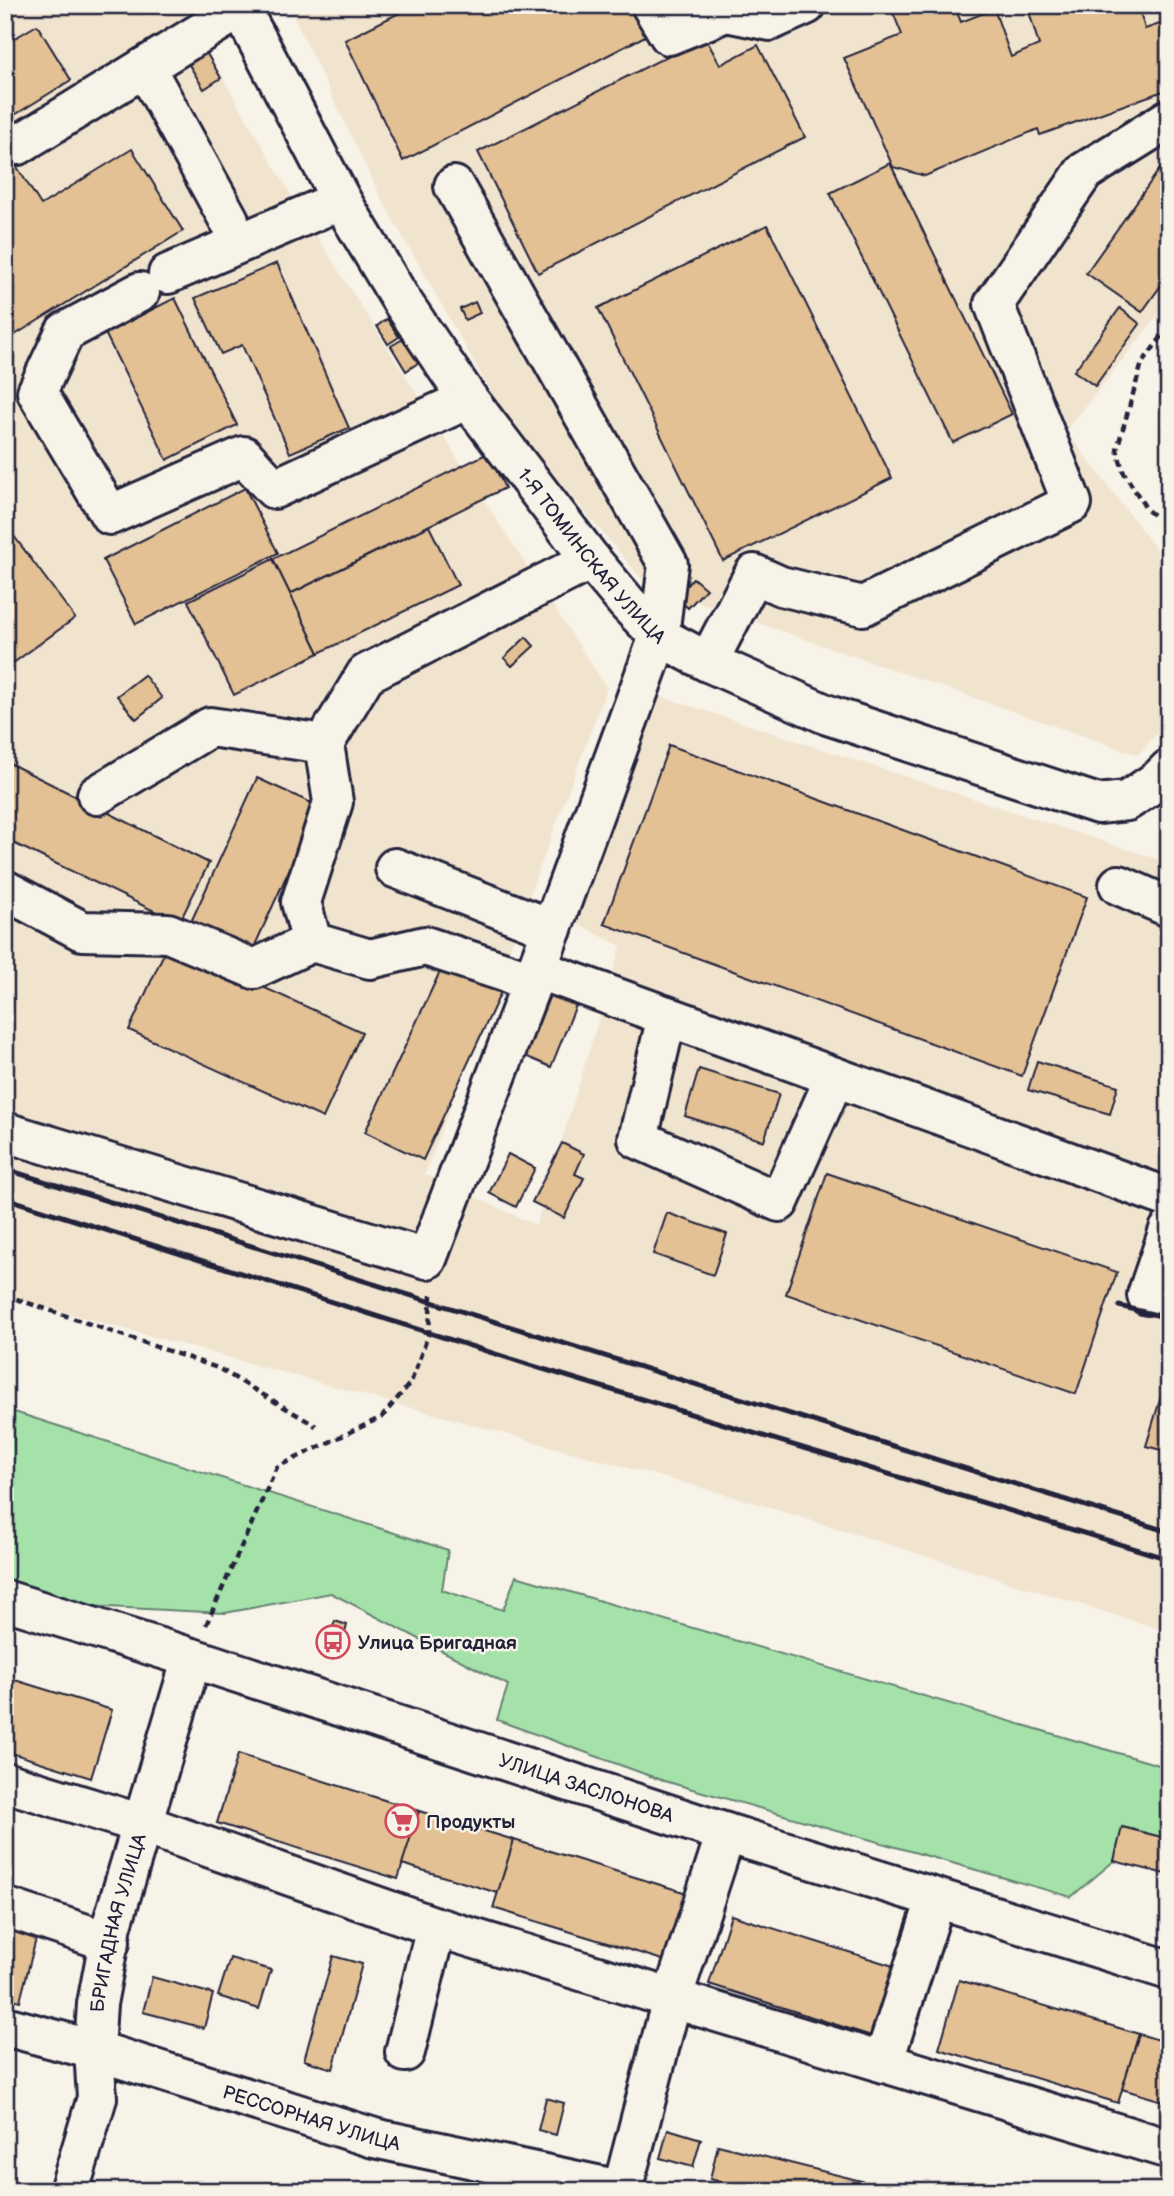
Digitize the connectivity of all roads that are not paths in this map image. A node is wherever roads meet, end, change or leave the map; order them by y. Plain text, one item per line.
1 (651, 5) edge
2 (806, 5) edge
3 (240, 7) edge
4 (145, 67) junction
5 (1169, 119) edge
6 (18, 145) dead end
7 (454, 187) dead end
8 (341, 200) junction
9 (229, 219) dead end
10 (468, 399) junction
11 (591, 560) junction
12 (659, 636) junction
13 (708, 662) junction
14 (324, 744) junction
15 (1169, 769) edge
16 (97, 795) dead end
17 (395, 868) dead end
18 (1119, 885) dead end
19 (5, 890) edge
20 (1169, 906) edge
21 (552, 929) junction
22 (312, 942) junction
23 (535, 975) junction
24 (667, 1016) junction
25 (835, 1077) junction
26 (5, 1132) edge
27 (1169, 1198) edge
28 (1169, 1230) edge
29 (1147, 1295) dead end
30 (5, 1600) edge
31 (192, 1658) junction
32 (5, 1782) edge
33 (142, 1824) junction
34 (726, 1833) junction
35 (936, 1899) junction
36 (5, 1907) edge
37 (436, 1927) junction
38 (110, 1942) junction
39 (1169, 1970) edge
40 (672, 1998) junction
41 (5, 2026) edge
42 (94, 2050) junction
43 (405, 2052) dead end
44 (883, 2063) junction
45 (1169, 2149) edge
46 (69, 2191) edge
47 (623, 2191) edge

1 - 2 street
3 - 4 street
3 - 8 street, 1-Я ТОМИНСКАЯ УЛИЦА
4 - 6 street
4 - 9 street
5 - 13 street
7 - 12 street
8 - 10 street, 1-Я ТОМИНСКАЯ УЛИЦА
8 - 10 street
10 - 11 street, 1-Я ТОМИНСКАЯ УЛИЦА
11 - 12 street, 1-Я ТОМИНСКАЯ УЛИЦА
11 - 14 street
12 - 13 street, 1-Я ТОМИНСКАЯ УЛИЦА
12 - 21 street
13 - 15 street, 1-Я ТОМИНСКАЯ УЛИЦА
14 - 16 street
14 - 22 street
17 - 21 street
18 - 20 street
19 - 22 street
21 - 23 street
22 - 23 street
23 - 24 street
23 - 26 street
24 - 25 street
24 - 25 street
25 - 27 street
28 - 29 street
30 - 31 street, УЛИЦА ЗАСЛОНОВА
31 - 33 street, БРИГАДНАЯ УЛИЦА
31 - 34 street, УЛИЦА ЗАСЛОНОВА
32 - 33 street
33 - 37 street
33 - 38 street, БРИГАДНАЯ УЛИЦА
34 - 35 street, УЛИЦА ЗАСЛОНОВА
34 - 40 street
35 - 39 street, УЛИЦА ЗАСЛОНОВА
35 - 44 street
36 - 38 street
37 - 40 street
37 - 43 street
38 - 42 street, БРИГАДНАЯ УЛИЦА
40 - 44 street
40 - 47 street
41 - 42 street, РЕССОРНАЯ УЛИЦА
42 - 46 street, БРИГАДНАЯ УЛИЦА
42 - 47 street, РЕССОРНАЯ УЛИЦА
44 - 45 street

